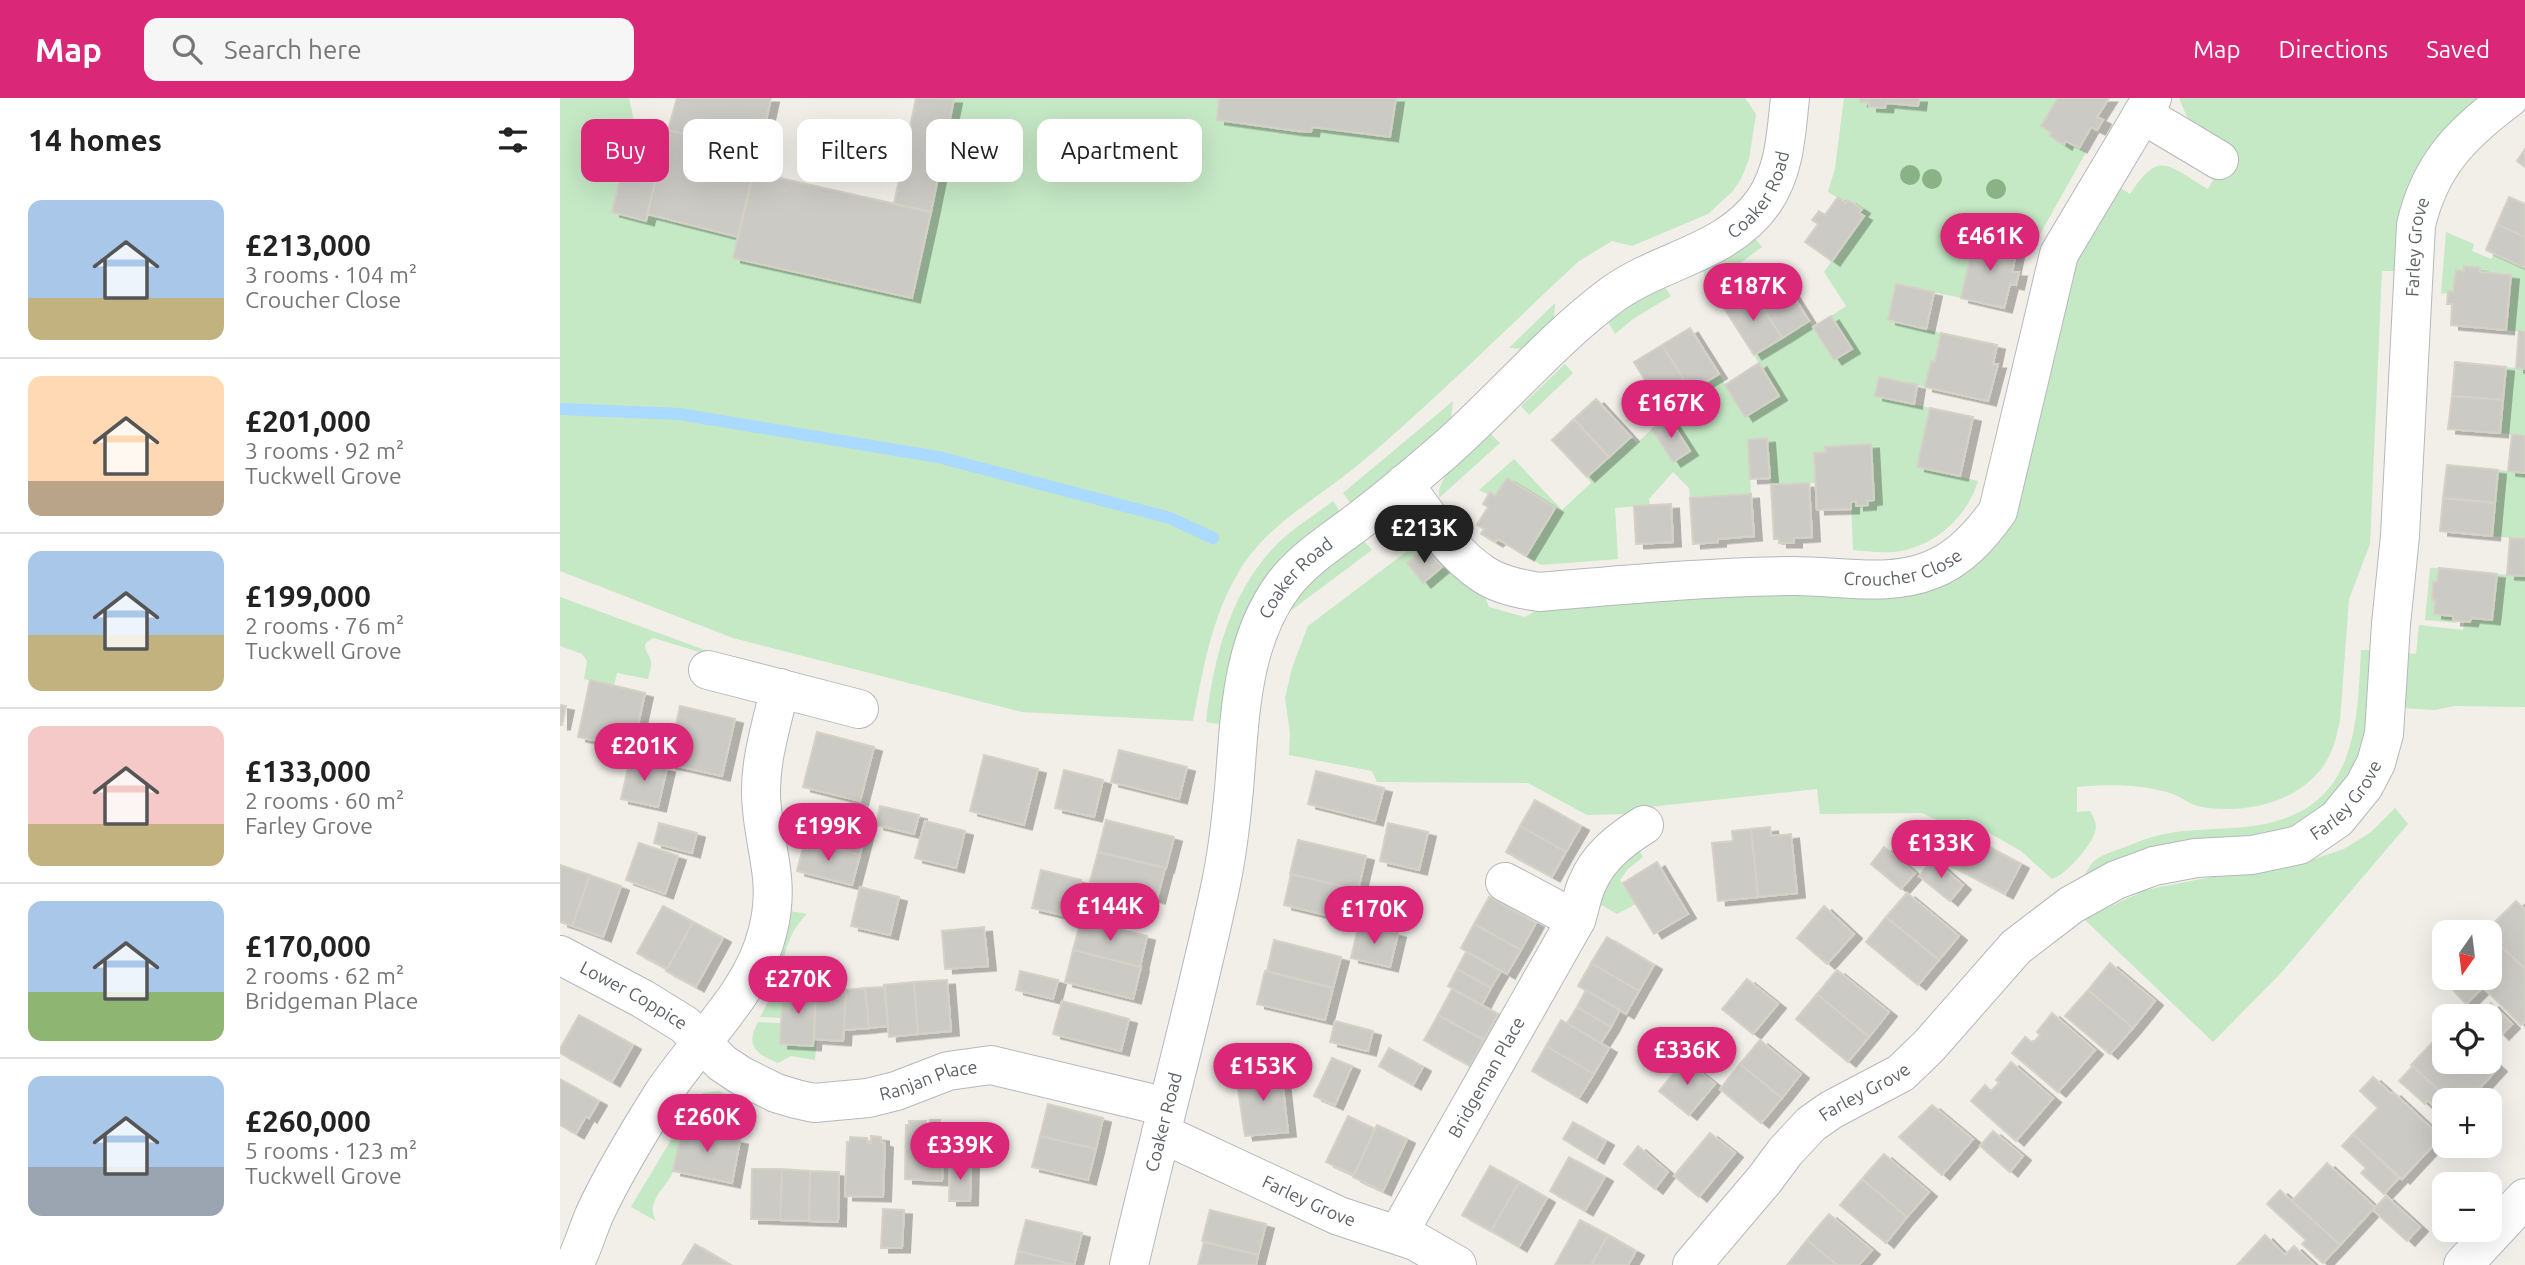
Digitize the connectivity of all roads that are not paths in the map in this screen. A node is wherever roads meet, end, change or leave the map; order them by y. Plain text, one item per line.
1 (1790, 98) edge
2 (2509, 98) edge
3 (2147, 106) edge
4 (2218, 160) dead end
5 (1404, 484) junction
6 (708, 670) dead end
7 (780, 688) junction
8 (859, 709) dead end
9 (1644, 825) dead end
10 (1505, 882) dead end
11 (1576, 920) junction
12 (560, 955) edge
13 (704, 1041) junction
14 (1164, 1120) junction
15 (2525, 1198) edge
16 (1398, 1234) junction
17 (574, 1265) edge
18 (1129, 1265) edge
19 (1457, 1265) edge
20 (1692, 1265) edge
21 (2463, 1265) edge

1 - 5 street, Coaker Road
2 - 20 street, Farley Grove
3 - 4 street, Croucher Close
3 - 5 street, Croucher Close
5 - 14 street, Coaker Road
6 - 7 street
7 - 8 street
7 - 13 street
9 - 11 street, Bridgeman Place
10 - 11 street
11 - 16 street, Bridgeman Place
12 - 13 street, Lower Coppice
13 - 14 street, Ranjan Place
13 - 17 street
14 - 16 street, Farley Grove
14 - 18 street, Coaker Road
15 - 21 street
16 - 19 street, Farley Grove

